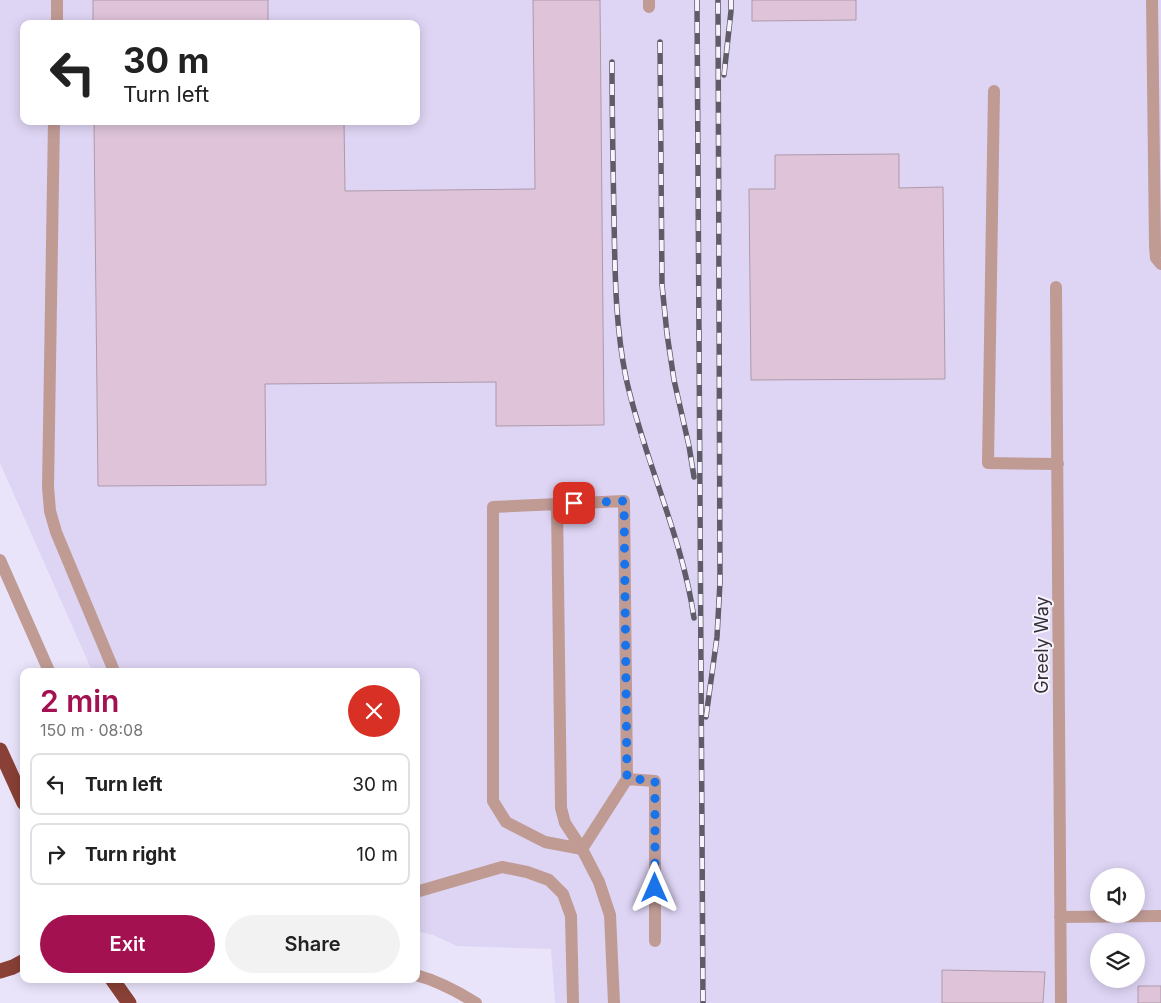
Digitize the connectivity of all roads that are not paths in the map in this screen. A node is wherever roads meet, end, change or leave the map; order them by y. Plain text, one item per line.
1 (57, 0) edge
2 (1152, 0) edge
3 (56, 20) edge
4 (994, 91) dead end
5 (54, 125) edge
6 (1161, 264) edge
7 (1056, 287) dead end
8 (1058, 464) junction
9 (557, 504) junction
10 (0, 560) edge
11 (48, 668) edge
12 (113, 668) edge
13 (0, 750) edge
14 (627, 778) junction
15 (20, 794) edge
16 (582, 849) junction
17 (420, 891) edge
18 (1161, 916) edge
19 (1060, 917) junction
20 (655, 942) dead end
21 (20, 964) edge
22 (0, 971) edge
23 (420, 976) edge
24 (115, 983) edge
25 (129, 1003) edge
26 (476, 1003) edge
27 (573, 1003) edge
28 (614, 1003) edge
29 (1061, 1003) edge

1 - 3 street
2 - 6 street
4 - 8 street
5 - 12 street
7 - 8 street, Greely Way
8 - 19 street, Greely Way
9 - 14 street
9 - 16 street
9 - 16 street
10 - 11 street
13 - 15 highway
14 - 16 street
14 - 20 street
16 - 28 street
17 - 27 street
18 - 19 street
19 - 29 street, Greely Way
21 - 22 highway
23 - 26 street
24 - 25 highway

